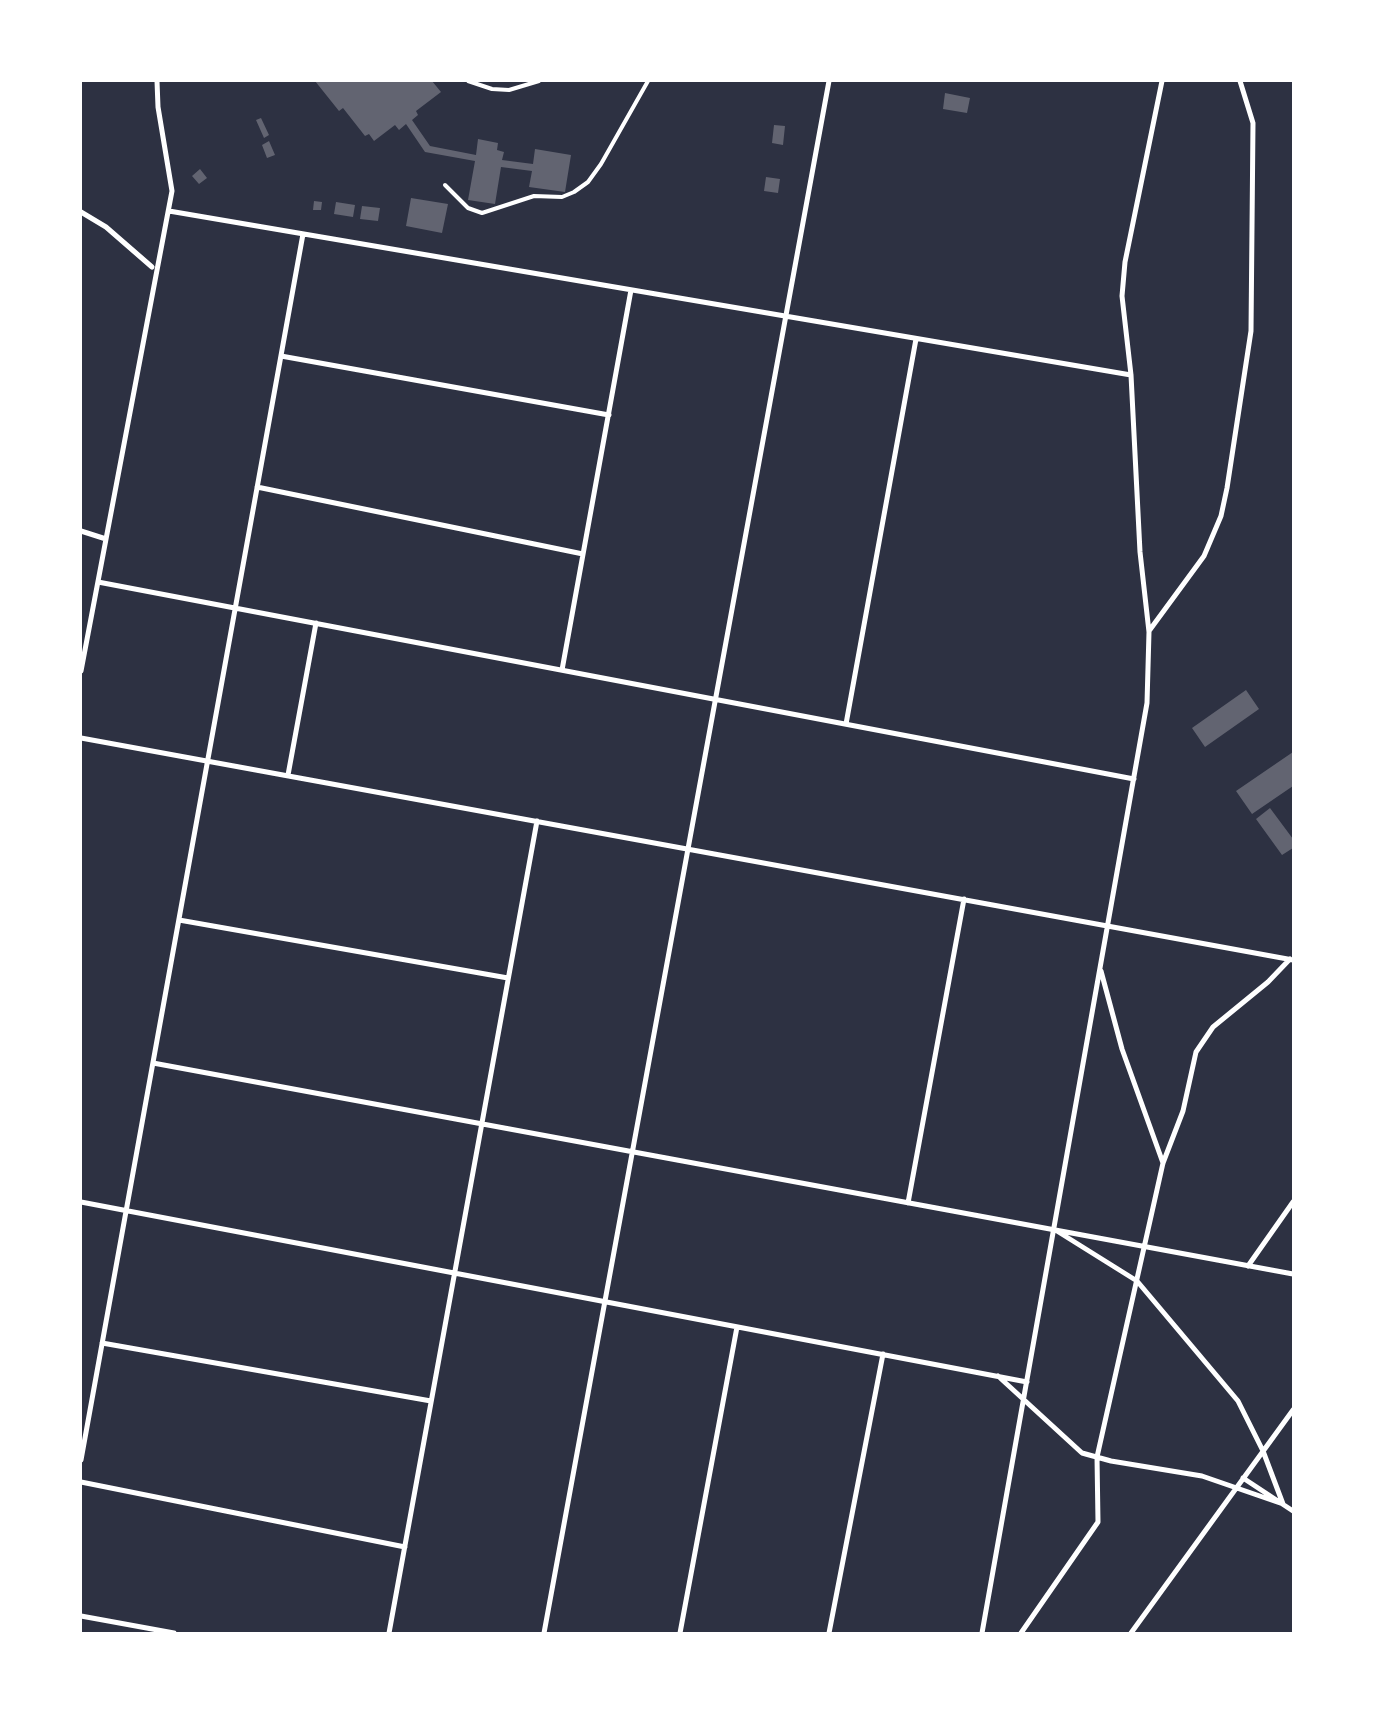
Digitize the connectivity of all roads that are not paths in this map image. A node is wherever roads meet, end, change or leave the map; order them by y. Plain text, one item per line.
1 (157, 81) edge
2 (468, 81) edge
3 (539, 81) edge
4 (648, 81) edge
5 (829, 81) edge
6 (1162, 81) edge
7 (1240, 81) edge
8 (446, 186) dead end
9 (169, 211) junction
10 (81, 212) edge
11 (303, 234) junction
12 (152, 267) dead end
13 (632, 290) junction
14 (785, 316) junction
15 (916, 339) junction
16 (281, 356) junction
17 (1131, 375) junction
18 (608, 415) junction
19 (257, 487) junction
20 (81, 531) edge
21 (106, 539) junction
22 (583, 554) junction
23 (98, 582) junction
24 (235, 608) junction
25 (316, 623) junction
26 (1149, 632) junction
27 (562, 670) junction
28 (81, 671) edge
29 (715, 699) junction
30 (846, 724) junction
31 (81, 738) edge
32 (208, 761) junction
33 (288, 775) junction
34 (1134, 779) junction
35 (537, 821) junction
36 (687, 849) junction
37 (964, 900) junction
38 (179, 920) junction
39 (1108, 926) junction
40 (1292, 959) edge
41 (1100, 970) junction
42 (508, 978) junction
43 (153, 1063) junction
44 (482, 1124) junction
45 (632, 1152) junction
46 (1163, 1163) junction
47 (81, 1202) edge
48 (908, 1202) junction
49 (1293, 1202) edge
50 (126, 1211) junction
51 (1054, 1230) junction
52 (1145, 1246) junction
53 (1248, 1266) junction
54 (454, 1273) junction
55 (1293, 1274) edge
56 (1137, 1281) junction
57 (605, 1302) junction
58 (737, 1327) junction
59 (102, 1343) junction
60 (883, 1354) junction
61 (998, 1376) junction
62 (1027, 1382) junction
63 (1024, 1398) junction
64 (431, 1401) junction
65 (1293, 1410) edge
66 (1263, 1451) junction
67 (1097, 1457) junction
68 (81, 1460) edge
69 (1244, 1478) junction
70 (81, 1482) edge
71 (1236, 1489) junction
72 (1283, 1504) junction
73 (1293, 1511) edge
74 (404, 1547) junction
75 (81, 1616) edge
76 (174, 1633) edge
77 (389, 1633) edge
78 (544, 1633) edge
79 (680, 1633) edge
80 (829, 1633) edge
81 (982, 1633) edge
82 (1021, 1633) edge
83 (1131, 1633) edge

1 - 9 street
2 - 3 lane
4 - 8 lane
5 - 14 street
6 - 17 street
7 - 26 street
9 - 11 street
9 - 21 street
10 - 12 street
11 - 13 street
11 - 16 street
13 - 14 street
13 - 18 street
14 - 15 street
14 - 29 street
15 - 17 street
15 - 30 street
16 - 18 street
16 - 19 street
17 - 26 street
18 - 22 street
19 - 22 street
19 - 24 street
20 - 21 street
21 - 23 street
22 - 27 street
23 - 24 street
23 - 28 street
24 - 25 street
24 - 32 street
25 - 27 street
25 - 33 street
26 - 34 street
27 - 29 street
29 - 30 street
29 - 36 street
30 - 34 street
31 - 32 street
32 - 33 street
32 - 38 street
33 - 35 street
34 - 39 street
35 - 36 street
35 - 42 street
36 - 37 street
36 - 45 street
37 - 39 street
37 - 48 street
38 - 42 street
38 - 43 street
39 - 40 street
39 - 41 street
40 - 46 street
41 - 46 street
41 - 51 street
42 - 44 street
43 - 44 street
43 - 50 street
44 - 45 street
44 - 54 street
45 - 48 street
45 - 57 street
46 - 52 street
47 - 50 street
48 - 51 street
49 - 53 street
50 - 54 street
50 - 59 street
51 - 52 street
51 - 56 street
51 - 62 street
52 - 53 street
52 - 56 street
53 - 55 street
54 - 57 street
54 - 64 street
56 - 66 street
56 - 67 street
57 - 58 street
57 - 78 street
58 - 60 street
58 - 79 street
59 - 64 street
59 - 68 street
60 - 61 street
60 - 80 street
61 - 62 street
61 - 63 street
62 - 63 street
63 - 67 street
63 - 81 street
64 - 74 street
65 - 66 street
66 - 69 street
66 - 72 street
67 - 71 street
67 - 82 street
69 - 71 street
69 - 72 street
70 - 74 street
71 - 72 street
71 - 83 street
72 - 73 street
74 - 77 street
75 - 76 street

